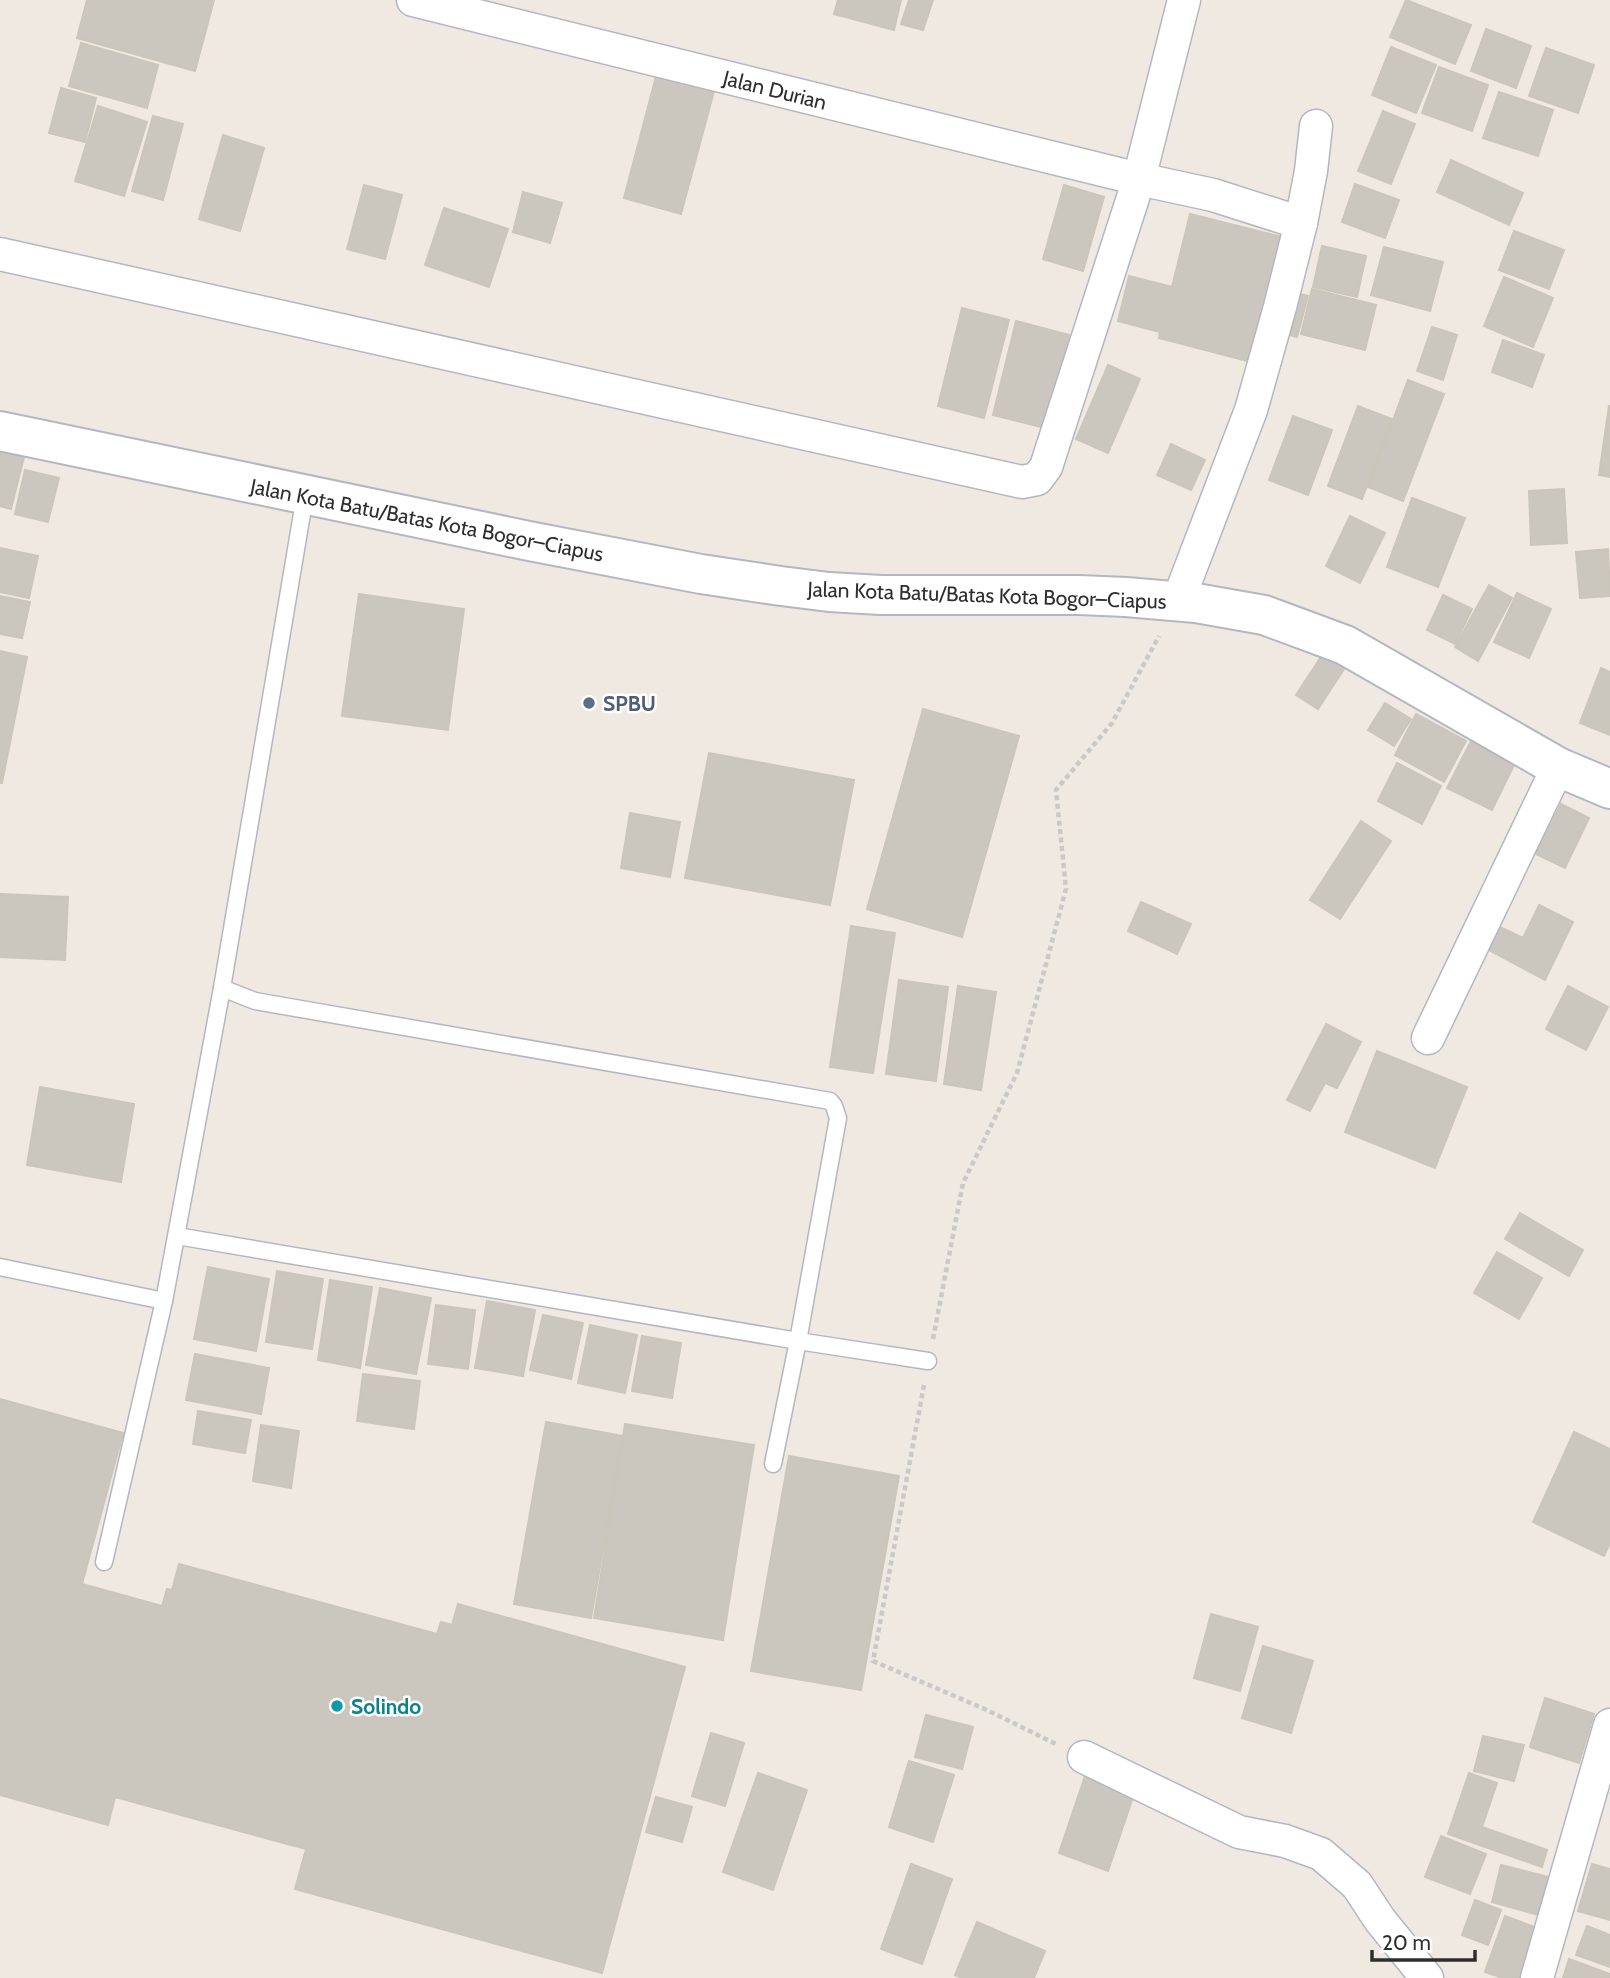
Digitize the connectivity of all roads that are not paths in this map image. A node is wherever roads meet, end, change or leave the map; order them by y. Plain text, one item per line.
1 (412, 0) edge
2 (1184, 0) edge
3 (477, 8) edge
4 (1316, 126) dead end
5 (1139, 179) junction
6 (1301, 223) junction
7 (0, 254) edge
8 (0, 431) edge
9 (305, 496) junction
10 (1178, 601) junction
11 (1558, 767) junction
12 (1610, 789) edge
13 (222, 988) junction
14 (1428, 1038) dead end
15 (177, 1236) junction
16 (0, 1267) edge
17 (164, 1301) junction
18 (798, 1341) junction
19 (928, 1361) road end
20 (773, 1464) dead end
21 (104, 1562) dead end
22 (1610, 1725) edge
23 (1084, 1757) road end
24 (1427, 1978) edge
25 (1537, 1978) edge

1 - 3 street, Jalan Durian
2 - 5 street
3 - 5 street, Jalan Durian
4 - 6 street
5 - 6 street, Jalan Durian
5 - 7 street
6 - 10 street
8 - 9 main road, Jalan Kota Batu/Batas Kota Bogor–Ciapus
9 - 10 main road, Jalan Kota Batu/Batas Kota Bogor–Ciapus
9 - 13 lane
10 - 11 main road, Jalan Kota Batu/Batas Kota Bogor–Ciapus
11 - 12 main road, Jalan Kota Batu/Batas Kota Bogor–Ciapus
11 - 14 street
13 - 15 lane
13 - 18 lane
15 - 17 lane
15 - 18 lane
16 - 17 lane
17 - 21 lane
18 - 19 lane
18 - 20 lane
22 - 25 street
23 - 24 street

